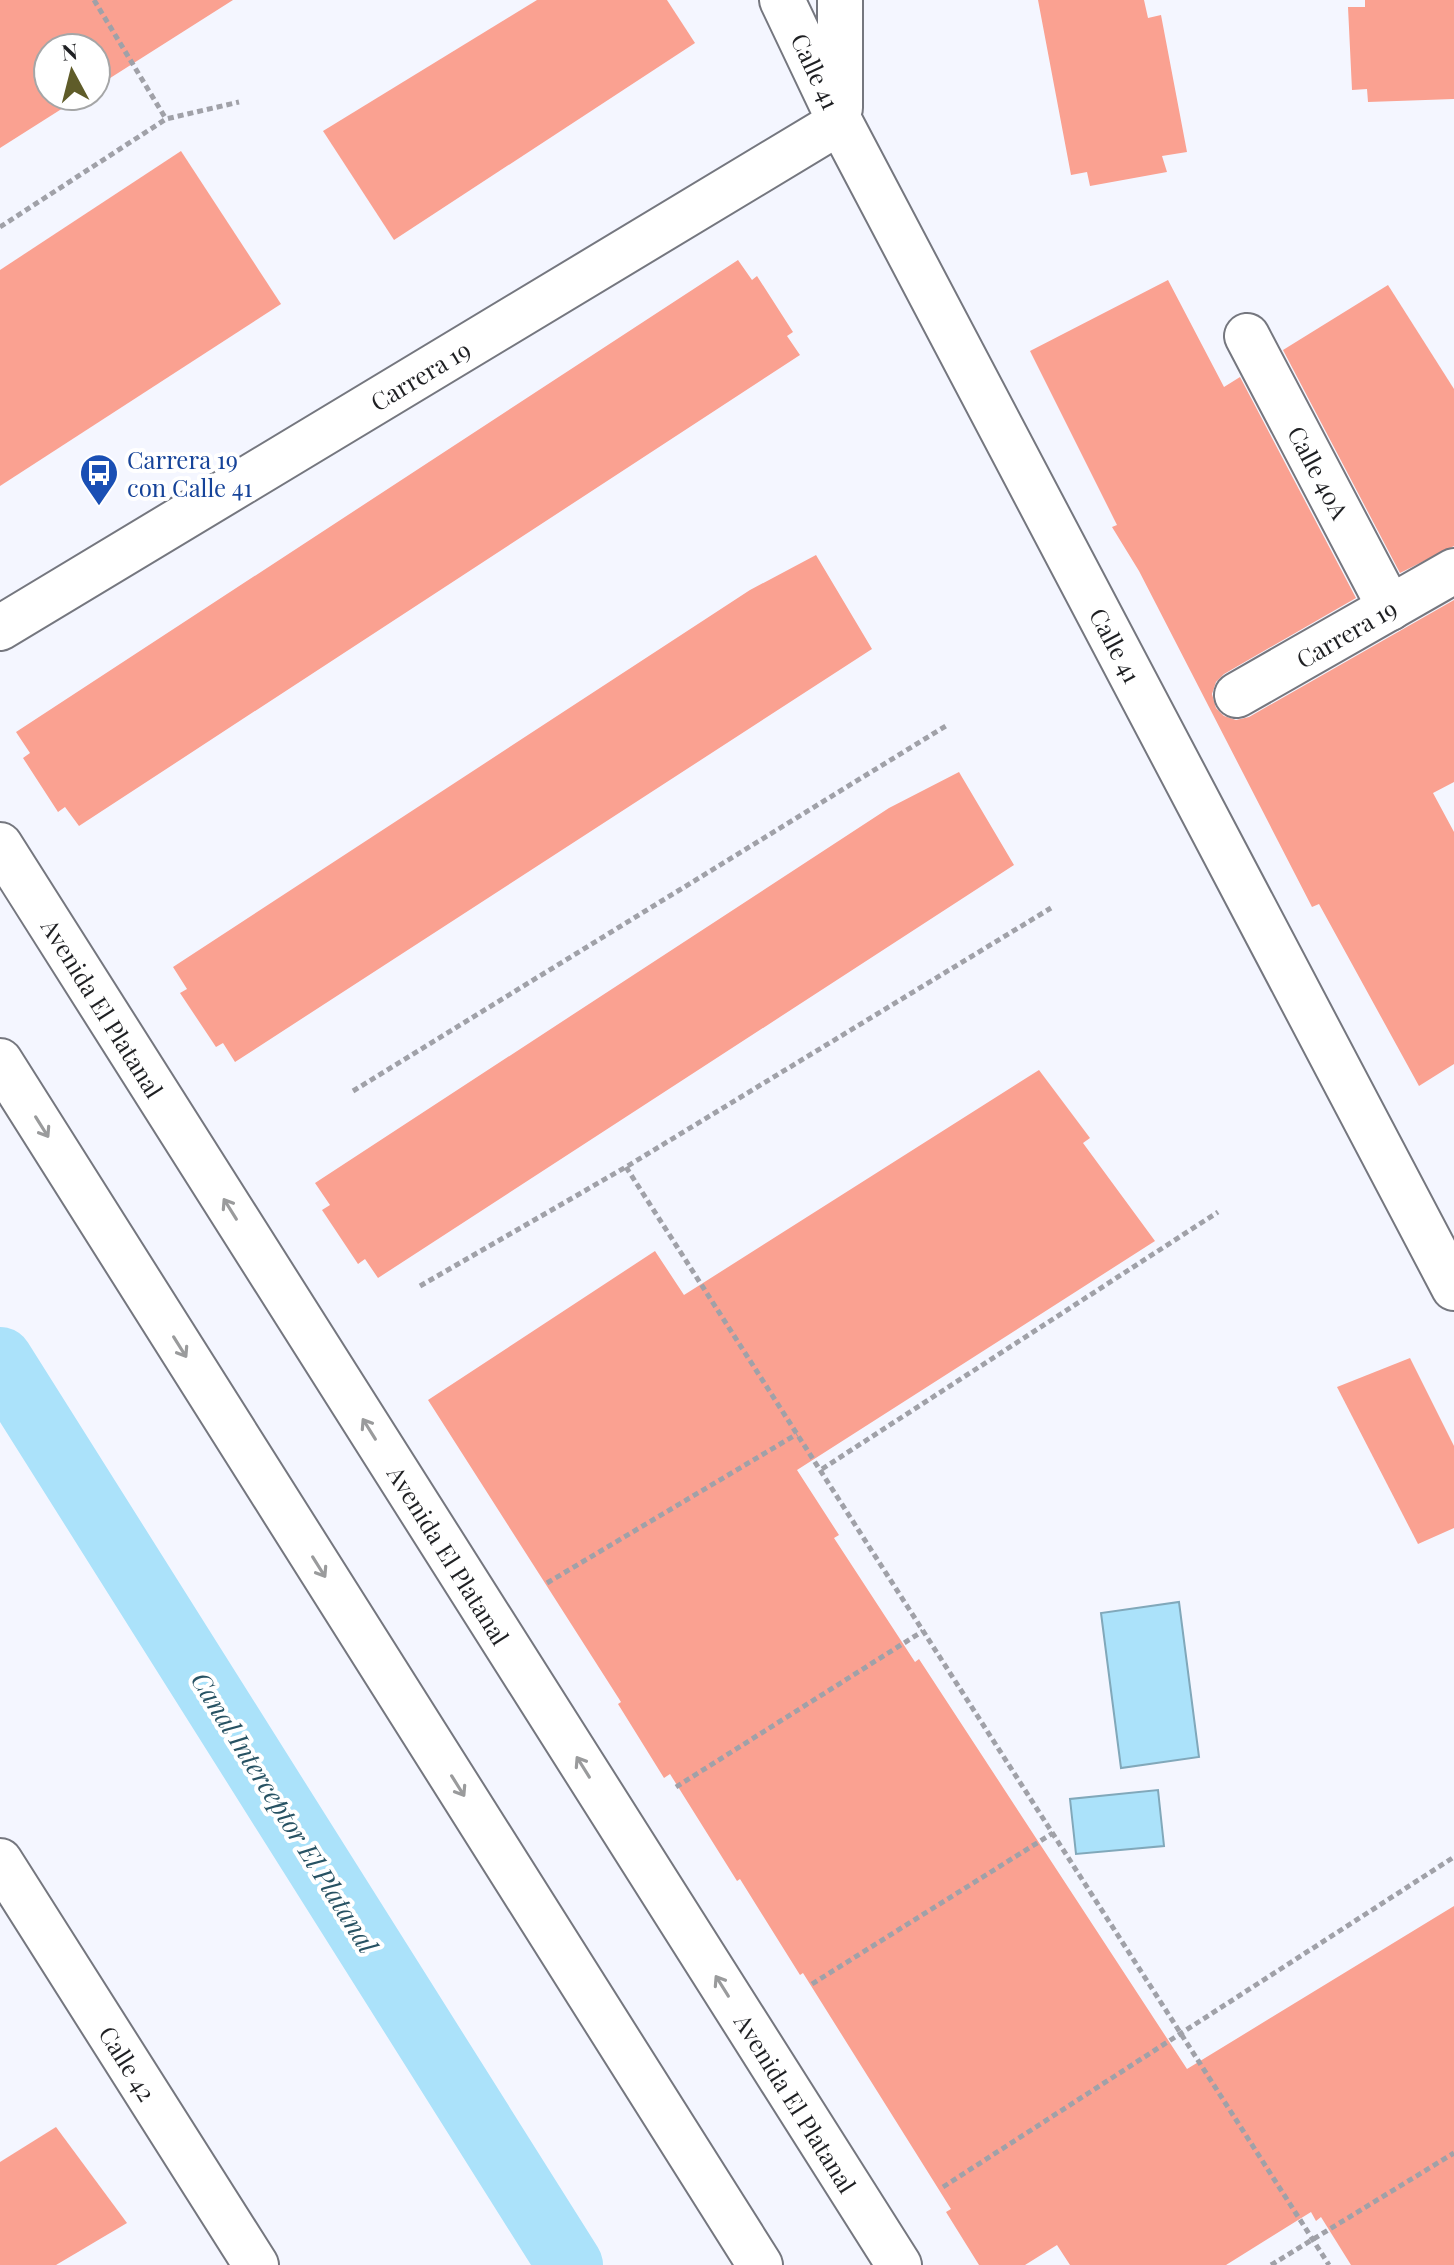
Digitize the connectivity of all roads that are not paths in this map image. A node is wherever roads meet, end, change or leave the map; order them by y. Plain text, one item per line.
1 (782, 0) edge
2 (840, 0) edge
3 (840, 122) junction
4 (1247, 336) dead end
5 (1454, 571) edge
6 (1390, 608) junction
7 (0, 628) edge
8 (1237, 695) dead end
9 (0, 845) edge
10 (0, 1061) edge
11 (1454, 1288) edge
12 (0, 1861) edge
13 (256, 2265) edge
14 (760, 2265) edge
15 (899, 2265) edge

1 - 3 street, Calle 41
2 - 3 street
3 - 7 street, Carrera 19
3 - 11 street, Calle 41
4 - 6 street, Calle 40A
5 - 6 street, Carrera 19
6 - 8 street, Carrera 19
15 -> 9 street, Avenida El Platanal
10 -> 14 street
12 - 13 street, Calle 42

